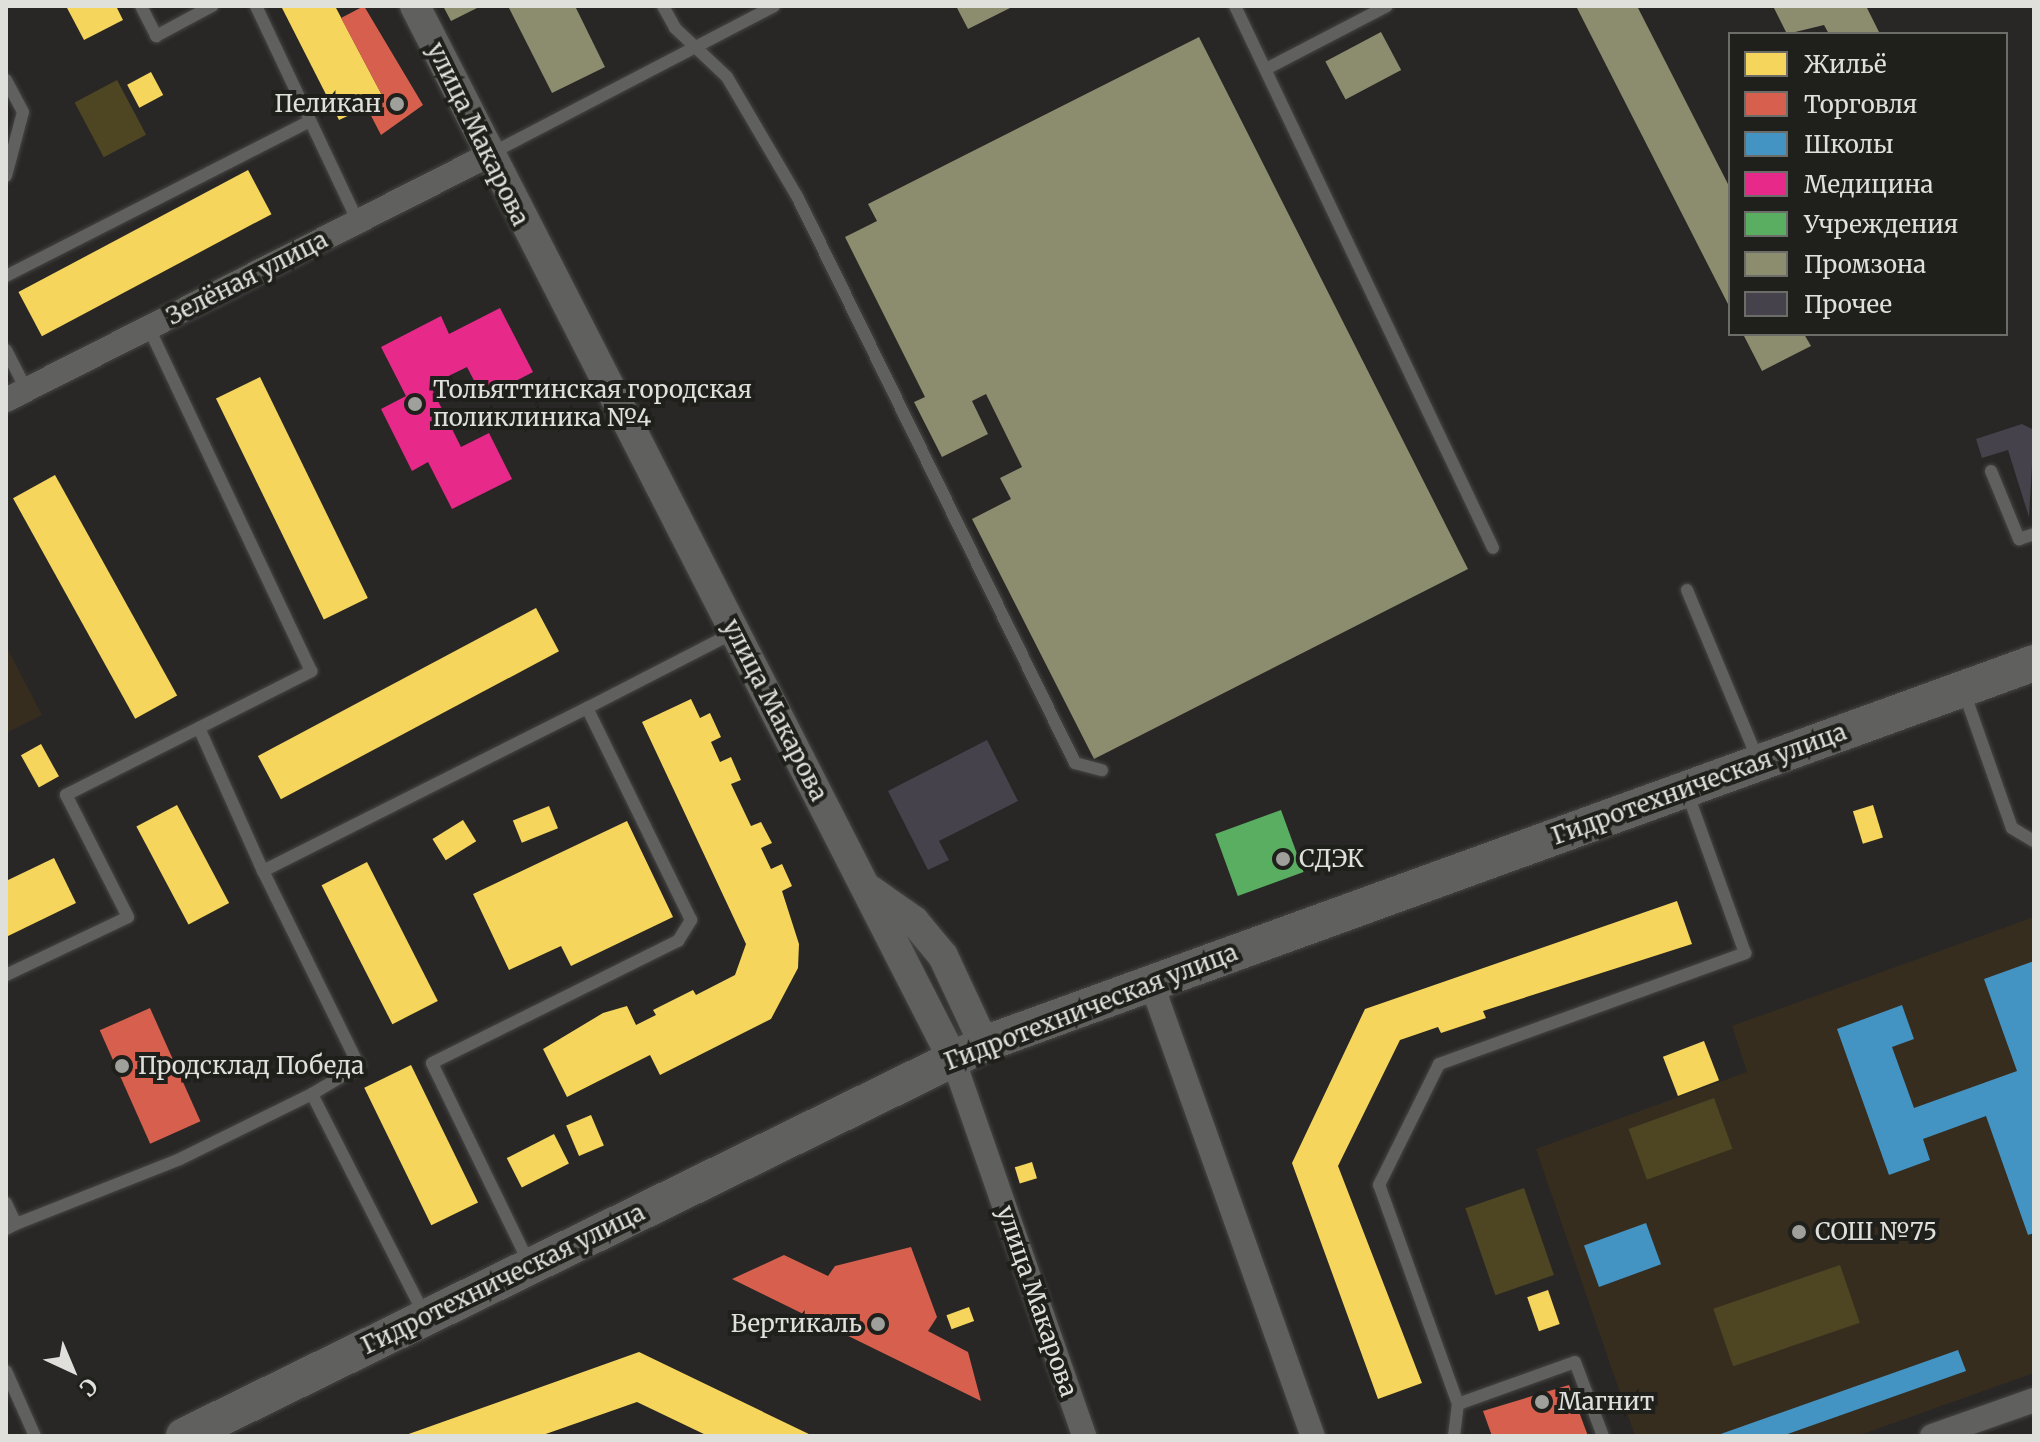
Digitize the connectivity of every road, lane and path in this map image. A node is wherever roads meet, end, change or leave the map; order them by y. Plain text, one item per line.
1 (141, 6) edge
2 (212, 6) edge
3 (256, 6) edge
4 (415, 6) edge
5 (663, 6) edge
6 (774, 6) edge
7 (1235, 6) edge
8 (1387, 6) edge
9 (693, 48) junction
10 (1266, 69) junction
11 (6, 80) edge
12 (310, 121) junction
13 (487, 156) junction
14 (6, 176) edge
15 (358, 222) junction
16 (6, 276) edge
17 (149, 328) junction
18 (6, 350) edge
19 (16, 394) edge
20 (1991, 471) dead end
21 (2034, 534) edge
22 (1493, 548) dead end
23 (1687, 590) dead end
24 (735, 632) junction
25 (2034, 663) edge
26 (1963, 689) junction
27 (587, 708) junction
28 (199, 728) junction
29 (1759, 763) junction
30 (1102, 770) dead end
31 (1686, 789) junction
32 (2034, 841) edge
33 (263, 871) junction
34 (6, 975) edge
35 (1151, 982) junction
36 (969, 1051) junction
37 (312, 1094) junction
38 (970, 1107) junction
39 (6, 1203) edge
40 (11, 1227) edge
41 (530, 1266) junction
42 (426, 1317) junction
43 (6, 1371) edge
44 (2034, 1400) edge
45 (1458, 1404) junction
46 (1969, 1430) edge
47 (35, 1436) edge
48 (184, 1436) edge
49 (1084, 1436) edge
50 (1313, 1436) edge
51 (1454, 1436) edge
52 (1603, 1436) edge
53 (1932, 1436) edge

1 - 2 lane
3 - 12 lane
4 - 13 street, улица Макарова
5 - 9 lane
6 - 9 lane
7 - 10 lane
8 - 10 lane
9 - 13 lane
9 - 30 lane
10 - 22 lane
11 - 14 lane
12 - 15 lane
12 - 16 lane
13 - 15 street, Зелёная улица
13 - 24 street, улица Макарова
15 - 17 street, Зелёная улица
17 - 19 street, Зелёная улица
17 - 28 lane
18 - 19 lane
20 - 21 lane
23 - 29 lane
24 - 27 lane
24 - 36 street, улица Макарова
25 - 26 main road, Гидротехническая улица
26 - 29 main road, Гидротехническая улица
26 - 32 lane
27 - 33 lane
27 - 41 lane
28 - 33 lane
28 - 34 lane
29 - 31 main road, Гидротехническая улица
31 - 35 main road, Гидротехническая улица
31 - 45 lane
33 - 37 lane
35 - 36 main road, Гидротехническая улица
35 - 50 street
36 - 38 street
36 - 38 street, улица Макарова
36 - 41 main road, Гидротехническая улица
37 - 40 lane
37 - 42 lane
38 - 49 street, улица Макарова
39 - 40 lane
41 - 42 main road, Гидротехническая улица
42 - 48 main road, Гидротехническая улица
43 - 47 lane
44 - 46 street
45 - 51 lane
45 - 52 lane
46 - 53 street

